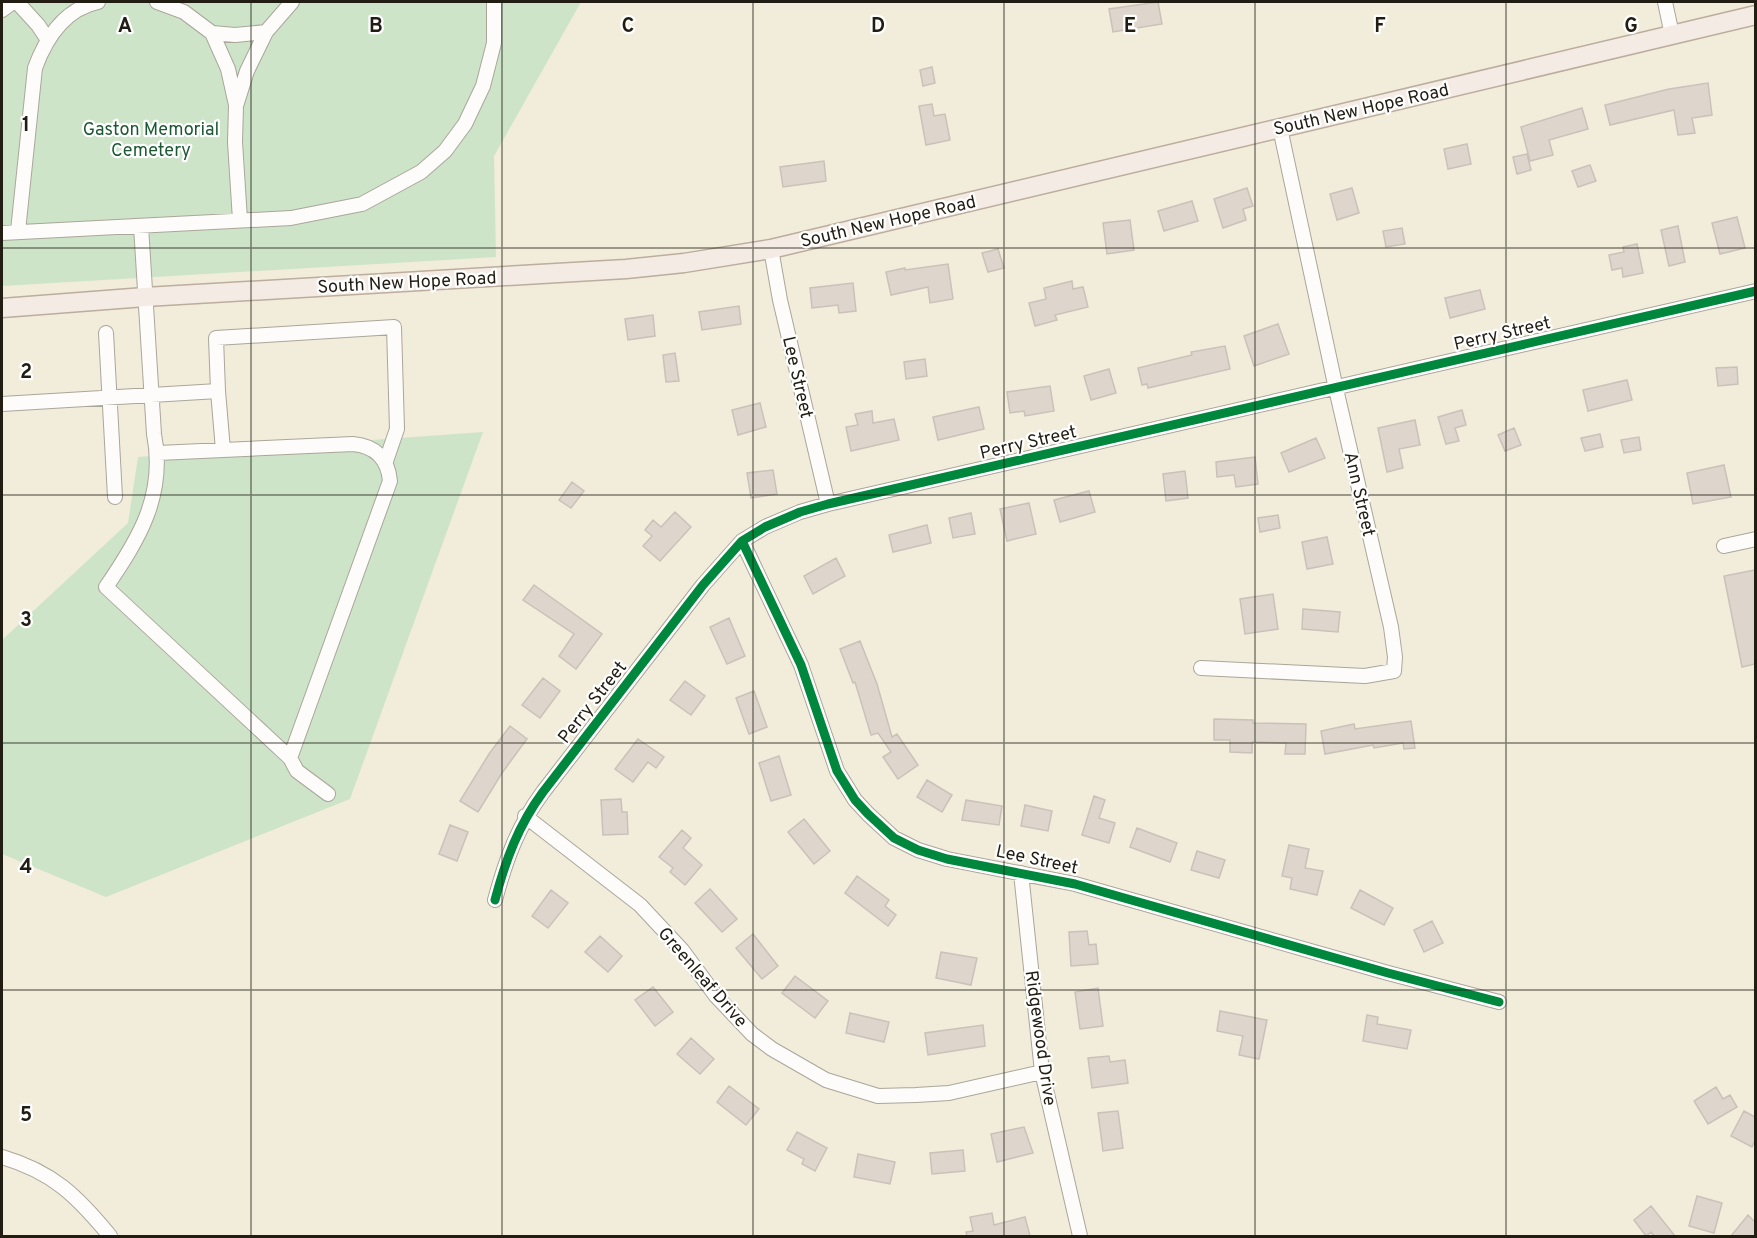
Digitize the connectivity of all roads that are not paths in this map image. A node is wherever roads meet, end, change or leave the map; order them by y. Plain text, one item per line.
1 (15, 2) edge
2 (98, 2) edge
3 (157, 2) edge
4 (292, 2) edge
5 (494, 2) edge
6 (1665, 2) edge
7 (2, 10) edge
8 (1755, 15) edge
9 (266, 32) junction
10 (212, 33) junction
11 (1672, 35) junction
12 (48, 40) junction
13 (236, 106) junction
14 (1280, 128) junction
15 (240, 220) junction
16 (141, 226) junction
17 (18, 231) junction
18 (2, 233) edge
19 (771, 249) junction
20 (1755, 291) edge
21 (145, 297) junction
22 (2, 308) edge
23 (106, 333) dead end
24 (1336, 389) junction
25 (218, 391) junction
26 (151, 394) junction
27 (110, 397) junction
28 (2, 404) edge
29 (223, 450) junction
30 (158, 453) junction
31 (386, 460) junction
32 (115, 496) dead end
33 (828, 504) junction
34 (1755, 539) edge
35 (742, 541) junction
36 (1724, 546) dead end
37 (1201, 668) dead end
38 (290, 758) junction
39 (328, 794) dead end
40 (525, 816) junction
41 (1021, 873) junction
42 (495, 900) dead end
43 (1499, 1002) dead end
44 (1042, 1072) junction
45 (2, 1157) edge
46 (110, 1236) edge
47 (1080, 1236) edge

1 - 7 street
1 - 12 street
2 - 12 street
3 - 10 street
4 - 9 street
5 - 15 street
6 - 11 street
8 - 11 main road, South New Hope Road
9 - 10 street
9 - 13 street
10 - 13 street
11 - 14 main road, South New Hope Road
12 - 17 street
13 - 15 street
14 - 19 main road, South New Hope Road
14 - 24 street, Ann Street
15 - 16 street
16 - 17 street
16 - 21 street
17 - 18 street
19 - 21 main road, South New Hope Road
19 - 33 street, Lee Street
20 - 24 street, Perry Street
21 - 22 main road, South New Hope Road
21 - 26 street
23 - 27 street
24 - 33 street, Perry Street
24 - 37 street, Ann Street
25 - 26 street
25 - 29 street
25 - 31 street
26 - 27 street
26 - 30 street
27 - 28 street
27 - 32 street
29 - 30 street
29 - 31 street
30 - 38 street
31 - 38 street
33 - 35 street, Perry Street
34 - 36 street
35 - 40 street, Perry Street
35 - 41 street, Lee Street
38 - 39 street
40 - 42 street, Perry Street
40 - 44 street, Greenleaf Drive
41 - 43 street, Lee Street
41 - 44 street, Ridgewood Drive
44 - 47 street, Ridgewood Drive
45 - 46 street

